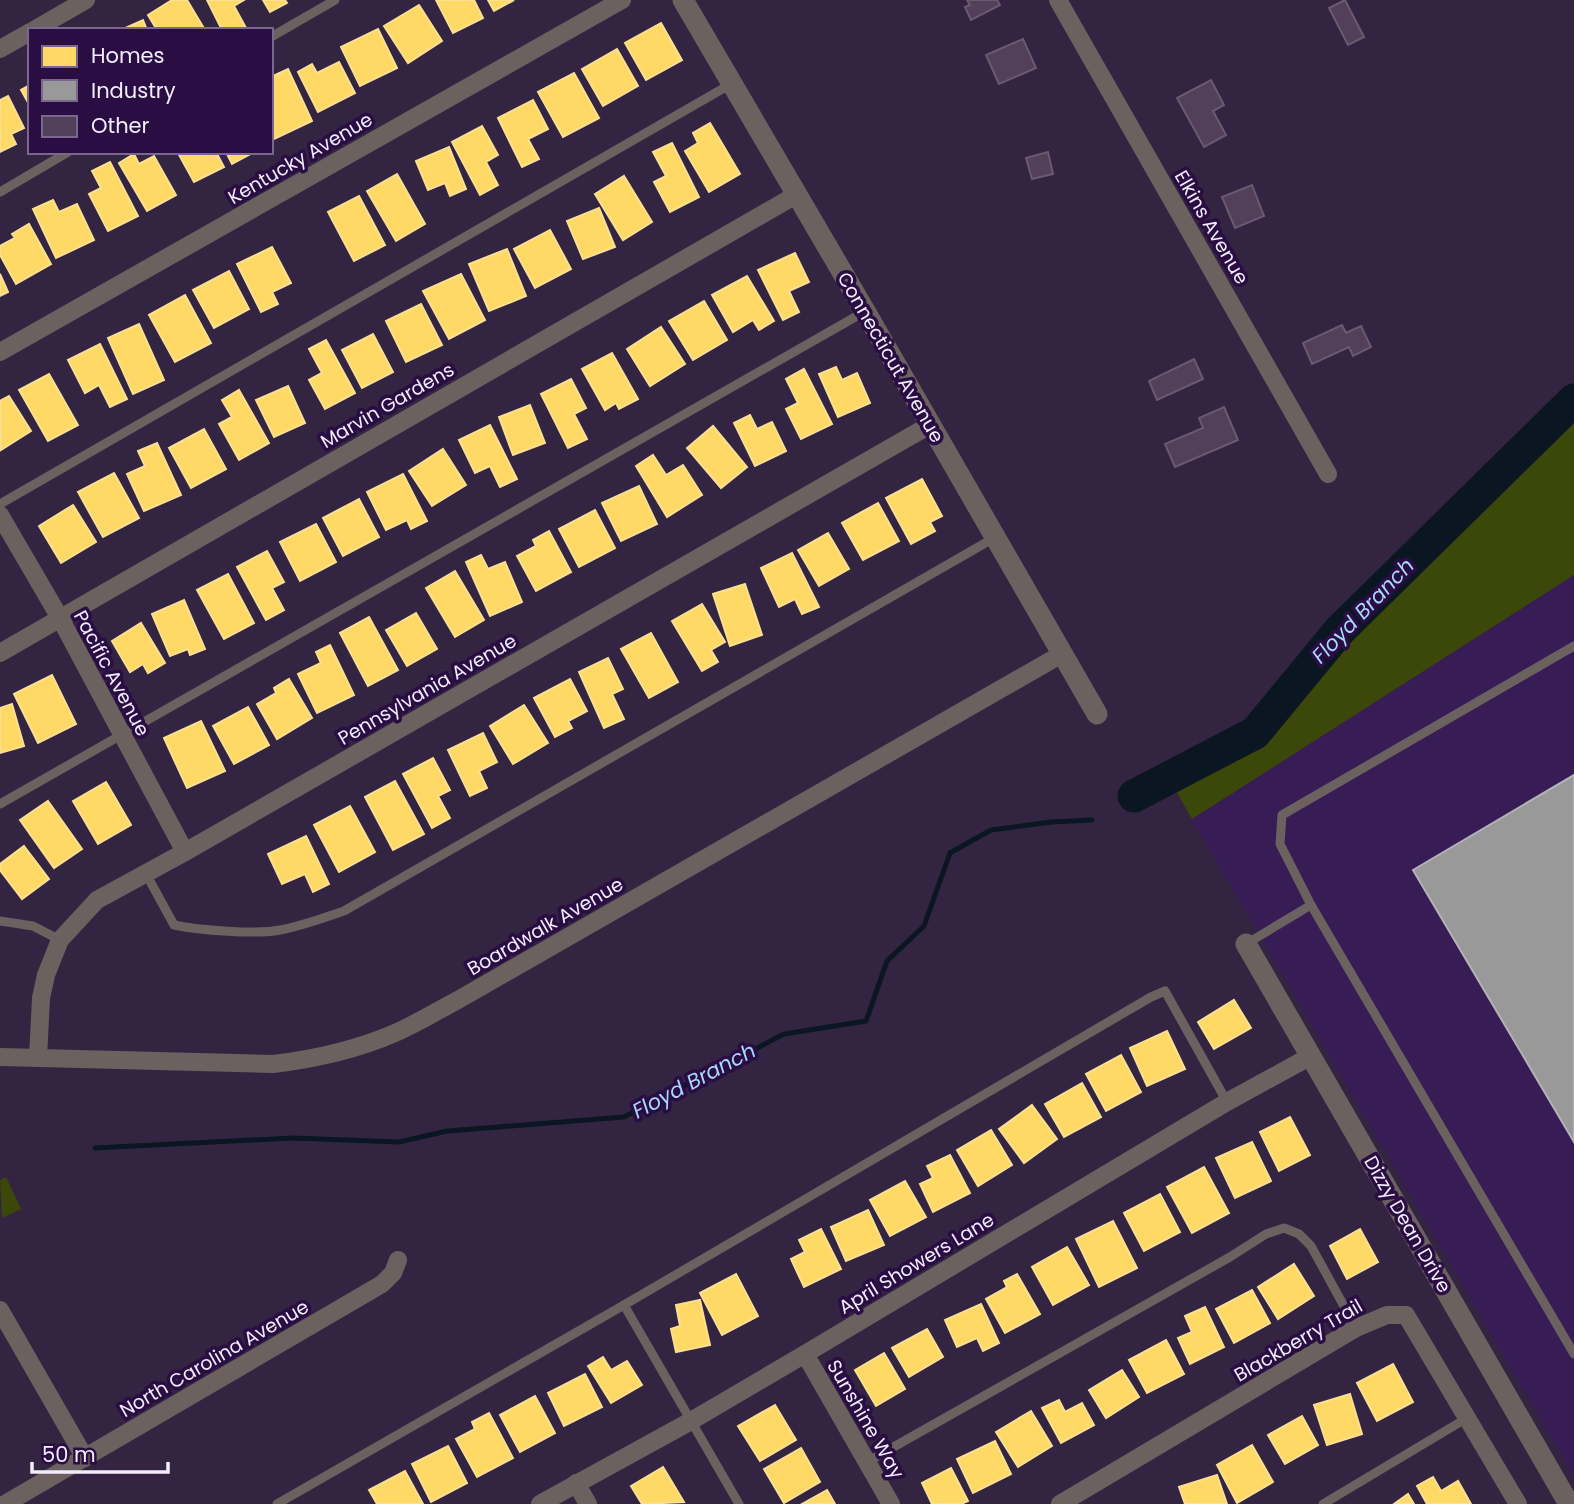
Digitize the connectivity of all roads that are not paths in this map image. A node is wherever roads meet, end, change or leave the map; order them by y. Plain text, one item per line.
1 (86, 0) edge
2 (335, 0) edge
3 (622, 0) edge
4 (682, 0) edge
5 (1058, 0) edge
6 (37, 28) edge
7 (28, 33) edge
8 (273, 36) edge
9 (0, 49) edge
10 (731, 84) junction
11 (65, 154) edge
12 (0, 192) edge
13 (796, 195) junction
14 (865, 311) junction
15 (0, 352) edge
16 (930, 425) junction
17 (1328, 474) dead end
18 (0, 504) edge
19 (0, 515) edge
20 (994, 538) junction
21 (60, 618) junction
22 (1574, 646) edge
23 (0, 653) edge
24 (1062, 654) junction
25 (1097, 714) dead end
26 (121, 734) junction
27 (0, 804) edge
28 (185, 852) junction
29 (145, 872) junction
30 (1311, 905) junction
31 (0, 920) edge
32 (60, 940) junction
33 (1246, 944) joint
34 (1311, 1056) junction
35 (0, 1057) edge
36 (38, 1058) junction
37 (1227, 1102) junction
38 (398, 1260) dead end
39 (624, 1305) junction
40 (0, 1310) edge
41 (1356, 1328) junction
42 (805, 1354) junction
43 (1574, 1354) edge
44 (1467, 1418) junction
45 (691, 1421) junction
46 (85, 1458) junction
47 (867, 1462) junction
48 (576, 1483) junction
49 (5, 1504) edge
50 (277, 1504) edge
51 (540, 1504) edge
52 (588, 1504) edge
53 (739, 1504) edge
54 (891, 1504) edge
55 (1060, 1504) edge
56 (1323, 1504) edge
57 (1518, 1504) edge
58 (1569, 1504) edge

1 - 6 street
2 - 8 lane
3 - 15 street, Kentucky Avenue
4 - 10 street, Connecticut Avenue
5 - 17 street, Elkins Avenue
7 - 9 street
10 - 13 street, Connecticut Avenue
10 - 18 lane
11 - 12 lane
13 - 14 street, Connecticut Avenue
13 - 21 street, Marvin Gardens
14 - 16 street, Connecticut Avenue
14 - 26 lane
16 - 20 street, Connecticut Avenue
16 - 28 street, Pennsylvania Avenue
19 - 21 street, Pacific Avenue
20 - 24 street, Connecticut Avenue
20 - 29 lane
21 - 23 street, Marvin Gardens
21 - 26 street, Pacific Avenue
22 - 30 lane
24 - 25 street, Connecticut Avenue
24 - 36 street, Boardwalk Avenue
26 - 27 lane
26 - 28 street, Pacific Avenue
28 - 29 street, Pennsylvania Avenue
29 - 32 street, Pennsylvania Avenue
30 - 33 lane
30 - 43 lane
31 - 32 lane
32 - 36 street, Pennsylvania Avenue
33 - 34 street, Dizzy Dean Drive
34 - 37 street, April Showers Lane
34 - 58 street, Dizzy Dean Drive
35 - 36 street, Boardwalk Avenue
37 - 39 lane
37 - 42 street, April Showers Lane
38 - 46 street, North Carolina Avenue
39 - 45 lane
39 - 50 lane
40 - 46 street
41 - 44 street, Blackberry Trail
41 - 47 lane
41 - 55 street, Blackberry Trail
42 - 45 street, April Showers Lane
42 - 47 street, Sunshine Way
44 - 56 lane
44 - 57 street, Blackberry Trail
45 - 48 street, April Showers Lane
45 - 53 lane
46 - 49 street, North Carolina Avenue
47 - 54 street, Sunshine Way
48 - 51 street, April Showers Lane
48 - 52 street

